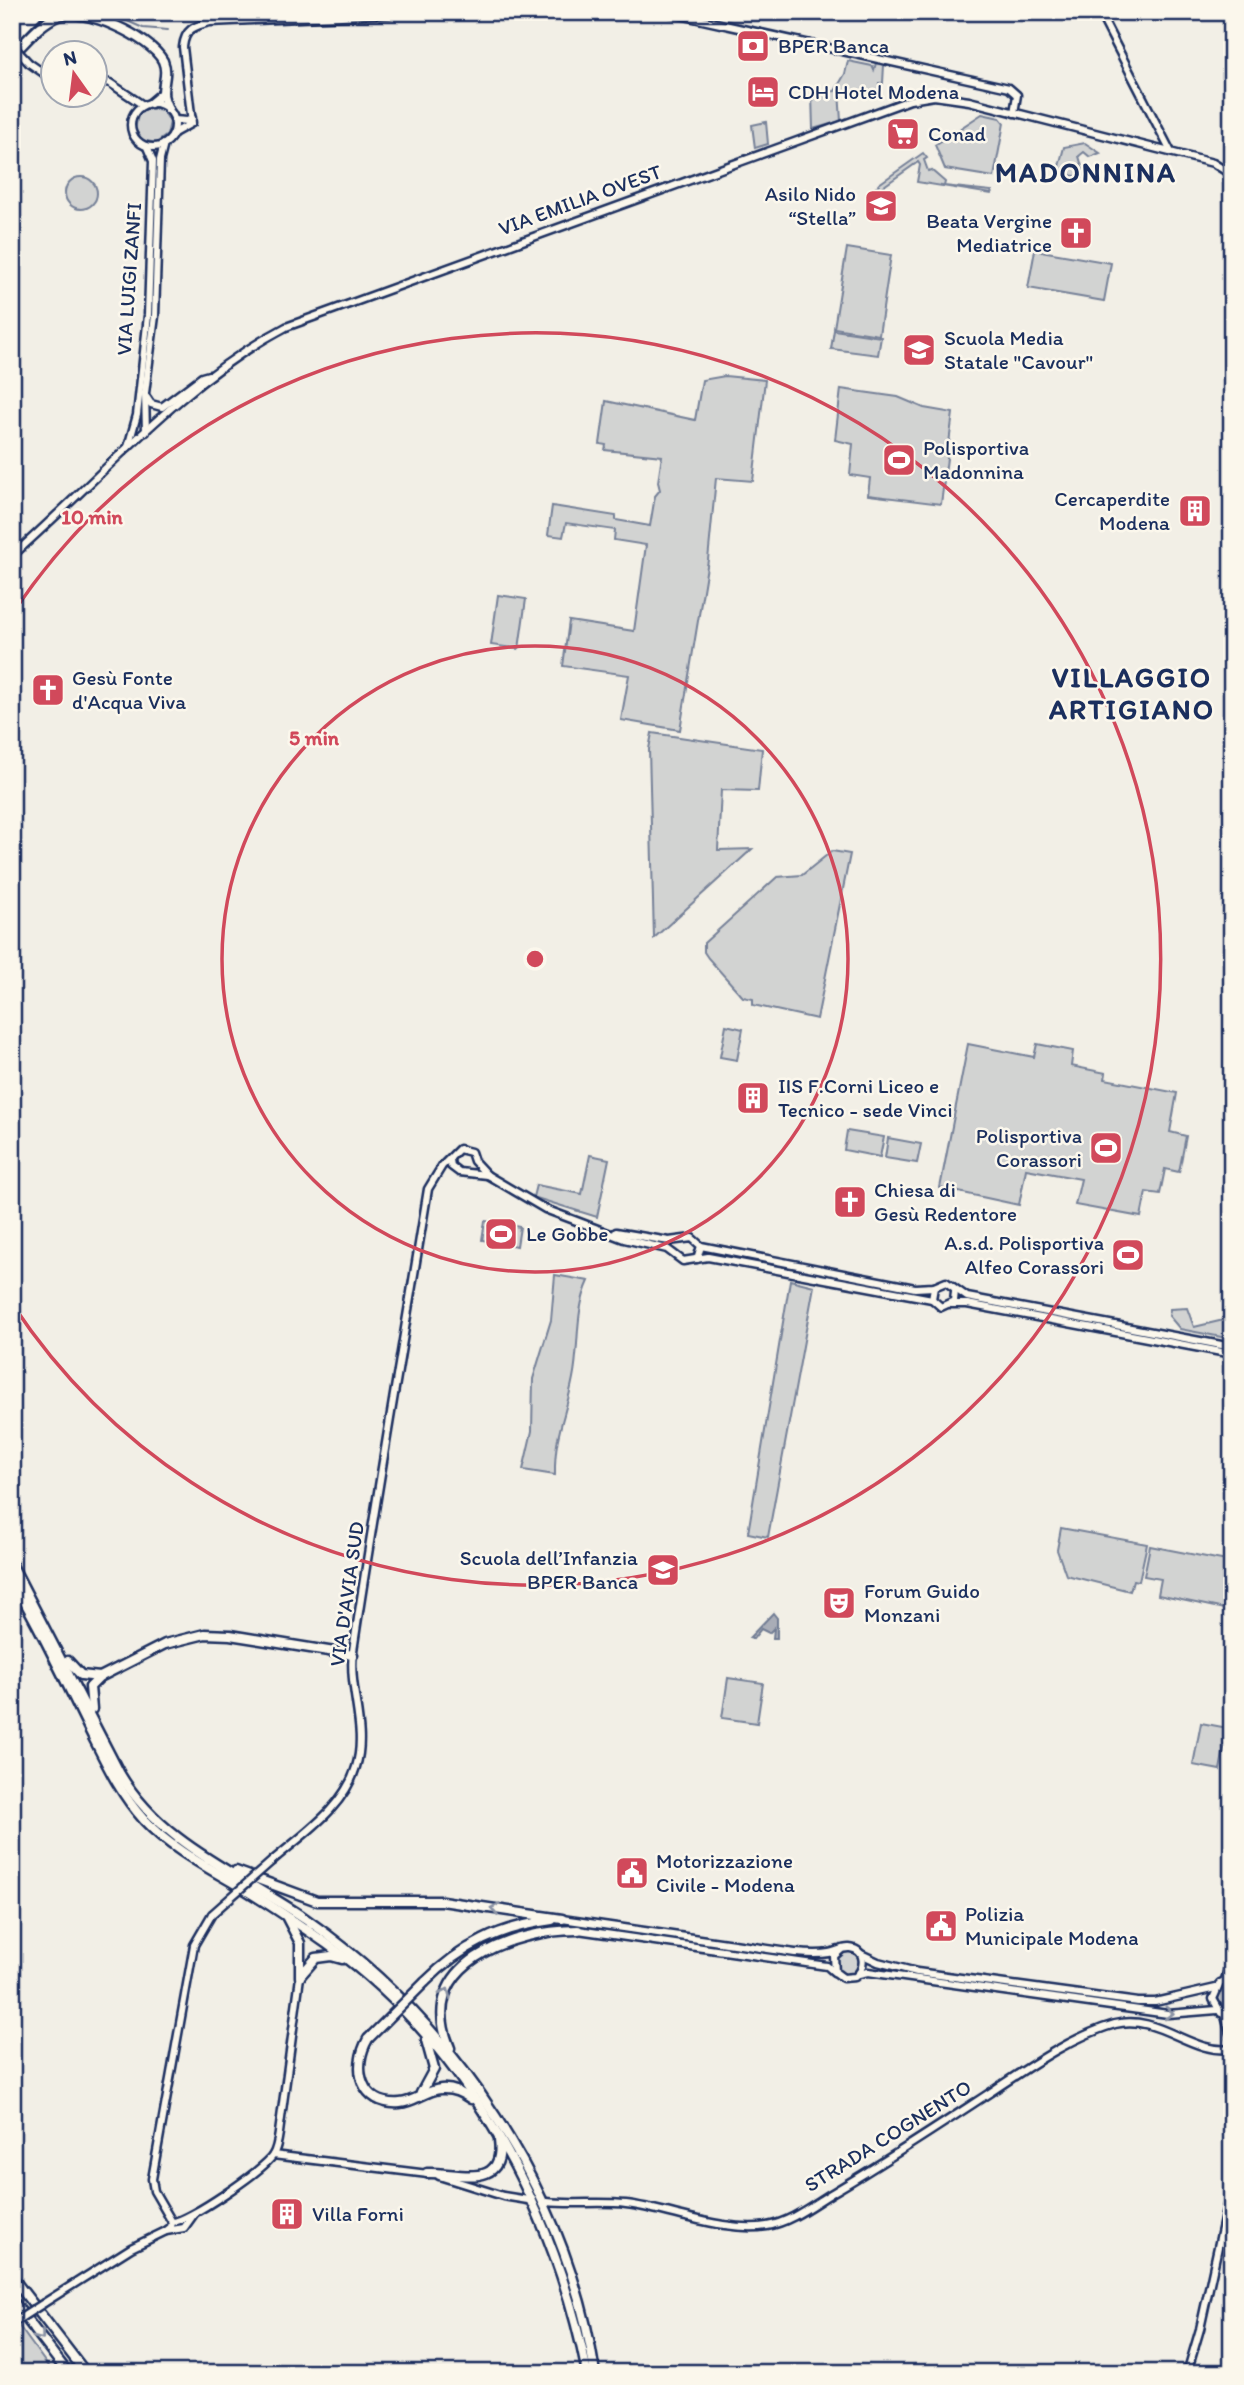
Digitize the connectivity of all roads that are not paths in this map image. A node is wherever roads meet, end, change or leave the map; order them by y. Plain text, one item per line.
1 (16, 12) edge
2 (29, 12) edge
3 (39, 12) edge
4 (431, 12) edge
5 (666, 12) edge
6 (1099, 12) edge
7 (92, 15) edge
8 (12, 16) edge
9 (12, 30) edge
10 (12, 40) edge
11 (12, 45) edge
12 (12, 55) edge
13 (38, 69) edge
14 (108, 82) edge
15 (163, 93) junction
16 (125, 95) junction
17 (147, 104) junction
18 (168, 109) junction
19 (134, 113) junction
20 (1014, 113) junction
21 (192, 118) junction
22 (174, 120) junction
23 (174, 133) junction
24 (164, 144) junction
25 (147, 147) junction
26 (1171, 152) junction
27 (1232, 175) edge
28 (211, 375) junction
29 (145, 393) junction
30 (136, 415) junction
31 (146, 432) junction
32 (127, 450) junction
33 (12, 556) edge
34 (450, 1160) junction
35 (474, 1161) junction
36 (453, 1168) junction
37 (440, 1171) junction
38 (468, 1171) junction
39 (486, 1175) junction
40 (604, 1230) junction
41 (681, 1240) junction
42 (701, 1246) junction
43 (677, 1255) junction
44 (697, 1259) junction
45 (934, 1287) junction
46 (956, 1291) junction
47 (932, 1299) junction
48 (951, 1304) junction
49 (1232, 1348) edge
50 (1232, 1354) edge
51 (12, 1565) edge
52 (12, 1580) edge
53 (39, 1612) junction
54 (353, 1655) junction
55 (100, 1677) junction
56 (105, 1744) junction
57 (201, 1855) junction
58 (235, 1879) junction
59 (283, 1913) junction
60 (562, 1919) junction
61 (531, 1924) junction
62 (578, 1930) junction
63 (842, 1949) junction
64 (859, 1952) junction
65 (1232, 1954) edge
66 (348, 1961) junction
67 (859, 1974) junction
68 (838, 1976) junction
69 (300, 1977) junction
70 (1229, 1979) edge
71 (1216, 1988) junction
72 (1217, 2010) junction
73 (1228, 2017) edge
74 (424, 2034) junction
75 (1232, 2041) edge
76 (1232, 2049) edge
77 (454, 2057) junction
78 (418, 2096) junction
79 (476, 2101) junction
80 (499, 2137) junction
81 (273, 2155) junction
82 (426, 2174) junction
83 (1232, 2183) edge
84 (528, 2200) dead end
85 (547, 2202) dead end
86 (198, 2211) junction
87 (172, 2223) junction
88 (166, 2231) junction
89 (12, 2277) edge
90 (12, 2300) edge
91 (14, 2322) edge
92 (68, 2373) edge
93 (86, 2373) edge
94 (587, 2373) edge
95 (595, 2373) edge
96 (1187, 2373) edge

1 - 8 highway
2 - 9 highway
3 - 10 highway
4 - 21 street
5 - 20 street
6 - 26 street
7 - 12 highway
7 - 15 highway
11 - 13 street, bridge
14 - 16 street
15 - 17 highway
15 - 18 highway
16 - 17 street
16 - 19 street
17 - 18 street
17 - 19 street
18 - 22 street
19 - 25 street
20 - 26 street, VIA EMILIA OVEST
20 - 28 street, VIA EMILIA OVEST
21 - 22 street
21 - 23 street
22 - 23 street
23 - 24 street
24 - 25 street
24 - 29 street, VIA LUIGI ZANFI
25 - 30 street, VIA LUIGI ZANFI
26 - 27 street, VIA EMILIA OVEST
28 - 29 street
28 - 31 street, VIA EMILIA OVEST
29 - 31 street, VIA LUIGI ZANFI
30 - 31 street
30 - 32 street, VIA LUIGI ZANFI
31 - 32 street, VIA EMILIA OVEST
32 - 33 street, VIA EMILIA OVEST
34 - 35 street
34 - 36 street
34 - 37 street, VIA D'AVIA SUD
35 - 38 street
35 - 39 street
36 - 37 street
36 - 38 street
37 - 54 street, VIA D'AVIA SUD
38 - 39 street
39 - 40 street
40 - 41 street
40 - 43 street
41 - 42 street
41 - 43 street
42 - 44 street
42 - 45 street
43 - 44 street
44 - 47 street
45 - 46 street
45 - 47 street
46 - 48 street
46 - 49 street
47 - 48 street
48 - 50 street
51 - 53 highway
52 - 58 highway
53 - 55 highway
53 - 56 highway
54 - 55 highway
54 - 87 street, VIA D'AVIA SUD, bridge
55 - 56 highway
56 - 57 highway
57 - 58 highway
60 -> 57 highway
58 - 59 highway
58 - 77 highway
59 - 66 highway
59 - 69 highway
60 - 61 highway
60 - 63 street
61 - 62 highway
61 - 78 highway, bridge
62 - 68 street
77 -> 62 highway
63 - 64 street
63 - 68 street
64 - 67 street
64 - 71 street
65 - 70 street
66 - 69 highway
66 - 74 highway
67 - 68 street
67 -> 72 street
69 - 81 street
70 - 71 street
71 - 72 street
72 - 73 street
73 - 75 street
74 - 78 highway
74 - 79 highway
76 - 85 street, STRADA COGNENTO
77 - 95 highway
78 - 79 highway
79 - 80 highway
80 - 82 highway
80 - 94 highway
81 - 82 street
81 - 86 street
82 - 84 street
83 - 96 street
86 - 87 street
86 - 88 street
87 - 88 street
88 - 91 street, bridge
89 - 93 highway
90 -> 92 highway

